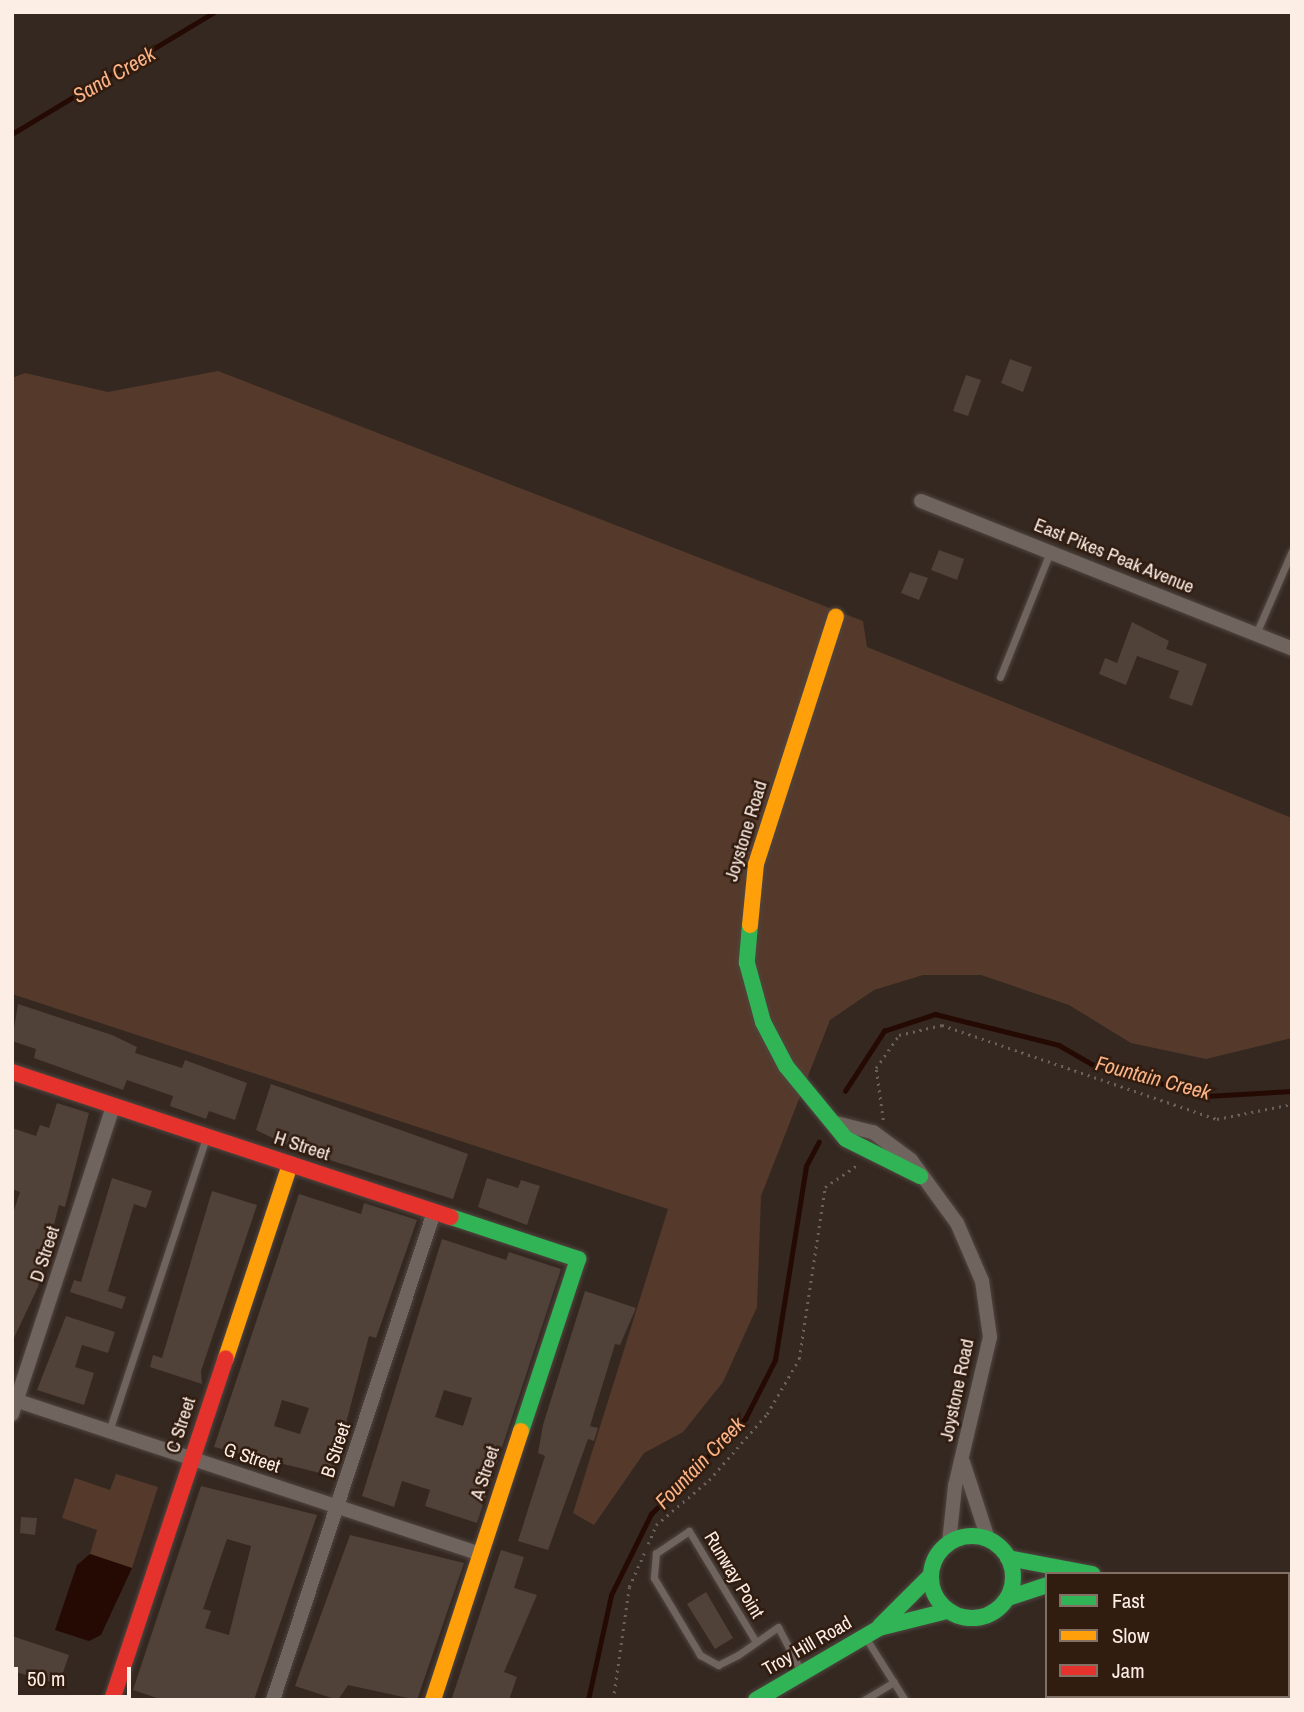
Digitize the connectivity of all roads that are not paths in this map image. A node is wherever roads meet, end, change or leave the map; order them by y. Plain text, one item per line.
1 (921, 501) dead end
2 (1050, 551) junction
3 (1292, 551) edge
4 (836, 617) dead end
5 (1256, 634) junction
6 (1292, 649) edge
7 (1000, 677) dead end
8 (12, 1072) edge
9 (113, 1106) junction
10 (206, 1136) junction
11 (290, 1164) junction
12 (920, 1177) joint
13 (434, 1212) junction
14 (578, 1259) joint
15 (14, 1404) edge
16 (109, 1432) junction
17 (192, 1459) junction
18 (963, 1462) junction
19 (338, 1507) junction
20 (988, 1539) junction
21 (949, 1543) junction
22 (481, 1554) junction
23 (1009, 1558) junction
24 (1082, 1572) edge
25 (930, 1576) junction
26 (1045, 1586) edge
27 (1008, 1598) junction
28 (947, 1611) junction
29 (872, 1632) junction
30 (756, 1642) junction
31 (801, 1672) junction
32 (894, 1682) junction
33 (112, 1700) edge
34 (273, 1700) edge
35 (433, 1700) edge
36 (756, 1700) edge
37 (864, 1700) edge
38 (905, 1700) edge

1 - 2 street, East Pikes Peak Avenue
2 - 5 street, East Pikes Peak Avenue
2 - 7 lane
3 - 5 lane
4 - 12 street, Joystone Road
5 - 6 street, East Pikes Peak Avenue
8 - 9 street, H Street
9 - 10 street, H Street
9 - 15 street, D Street
10 - 11 street, H Street
10 - 16 lane
11 - 13 street, H Street
11 - 17 street, C Street
12 - 18 street, Joystone Road
13 - 14 street, H Street
13 - 19 street, B Street
14 - 22 street, A Street
15 - 16 street, G Street
16 - 17 street, G Street
17 - 19 street, G Street
17 - 33 street, C Street
18 - 20 street, Joystone Road
18 - 21 street, Joystone Road
19 - 22 street, G Street
19 - 34 street, B Street
20 - 21 street
20 - 23 street
21 - 25 street
22 - 35 street, A Street
23 - 24 street
23 - 27 street
25 - 28 street
25 - 29 street
26 - 27 street
27 - 28 street
28 - 29 street
29 - 31 street, Troy Hill Road
29 - 32 lane
30 - 30 lane, Runway Point
30 - 31 lane, Runway Point
31 - 36 street, Troy Hill Road
32 - 37 lane
32 - 38 lane

